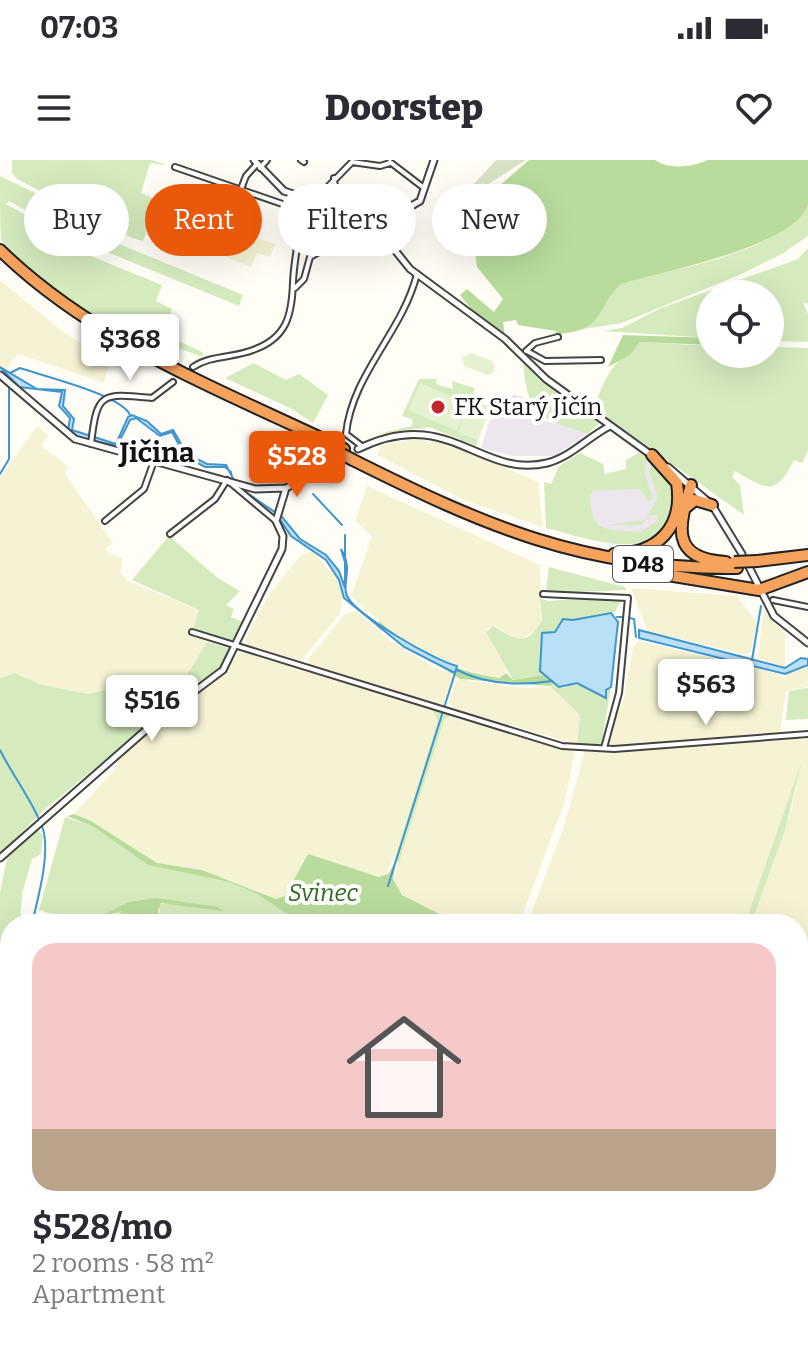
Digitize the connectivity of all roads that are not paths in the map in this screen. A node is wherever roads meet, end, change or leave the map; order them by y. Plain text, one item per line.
1 (267, 160) edge
2 (434, 160) edge
3 (390, 161) edge
4 (257, 164) edge
5 (175, 167) dead end
6 (334, 178) junction
7 (226, 184) edge
8 (243, 184) edge
9 (329, 184) edge
10 (335, 184) edge
11 (278, 185) edge
12 (426, 189) junction
13 (416, 204) edge
14 (0, 250) edge
15 (299, 256) edge
16 (312, 256) edge
17 (403, 256) edge
18 (0, 259) edge
19 (417, 274) junction
20 (294, 290) junction
21 (558, 337) dead end
22 (524, 353) junction
23 (601, 360) dead end
24 (193, 367) dead end
25 (0, 375) edge
26 (173, 382) dead end
27 (610, 426) junction
28 (92, 441) junction
29 (352, 453) junction
30 (129, 454) junction
31 (652, 455) junction
32 (154, 461) junction
33 (174, 466) junction
34 (231, 481) junction
35 (691, 485) junction
36 (286, 488) junction
37 (712, 505) junction
38 (680, 509) junction
39 (277, 519) junction
40 (105, 521) dead end
41 (170, 534) dead end
42 (551, 546) junction
43 (614, 554) junction
44 (808, 558) edge
45 (743, 562) junction
46 (808, 572) edge
47 (759, 590) junction
48 (543, 594) dead end
49 (773, 600) dead end
50 (808, 607) edge
51 (192, 632) dead end
52 (808, 643) edge
53 (237, 647) junction
54 (808, 734) edge
55 (604, 748) junction
56 (0, 858) edge

1 - 4 street
2 - 12 street
3 - 6 street
3 - 12 street
4 - 8 street
4 - 11 street
5 - 7 street
6 - 9 street
6 - 10 street
12 - 13 street
14 - 29 highway, D48
15 - 20 street
16 - 20 street
17 - 19 street
18 - 29 highway, D48
19 - 22 street
19 - 29 street
20 - 24 street
21 - 22 street
22 - 23 street
22 - 27 street
25 - 28 street
26 - 28 street
27 - 29 street
27 - 31 street
28 - 30 street
29 - 36 street
29 - 42 highway, D48
29 - 43 highway, D48
30 - 32 street
30 - 33 street
31 - 35 street
31 - 38 highway
32 - 33 street
32 - 40 street
33 - 34 street
34 - 36 street
34 - 39 street
34 - 41 street
35 - 37 street
35 - 38 highway
36 - 39 street
37 - 38 highway
37 - 45 street
38 - 43 highway
38 - 45 highway
39 - 53 street
42 - 45 highway, D48
42 - 47 highway
43 - 45 highway, D48
44 - 45 highway, D48
45 - 47 street
46 - 47 highway
47 - 52 street
48 - 55 street
49 - 50 street
51 - 53 street
53 - 55 street
53 - 56 street
54 - 55 street

